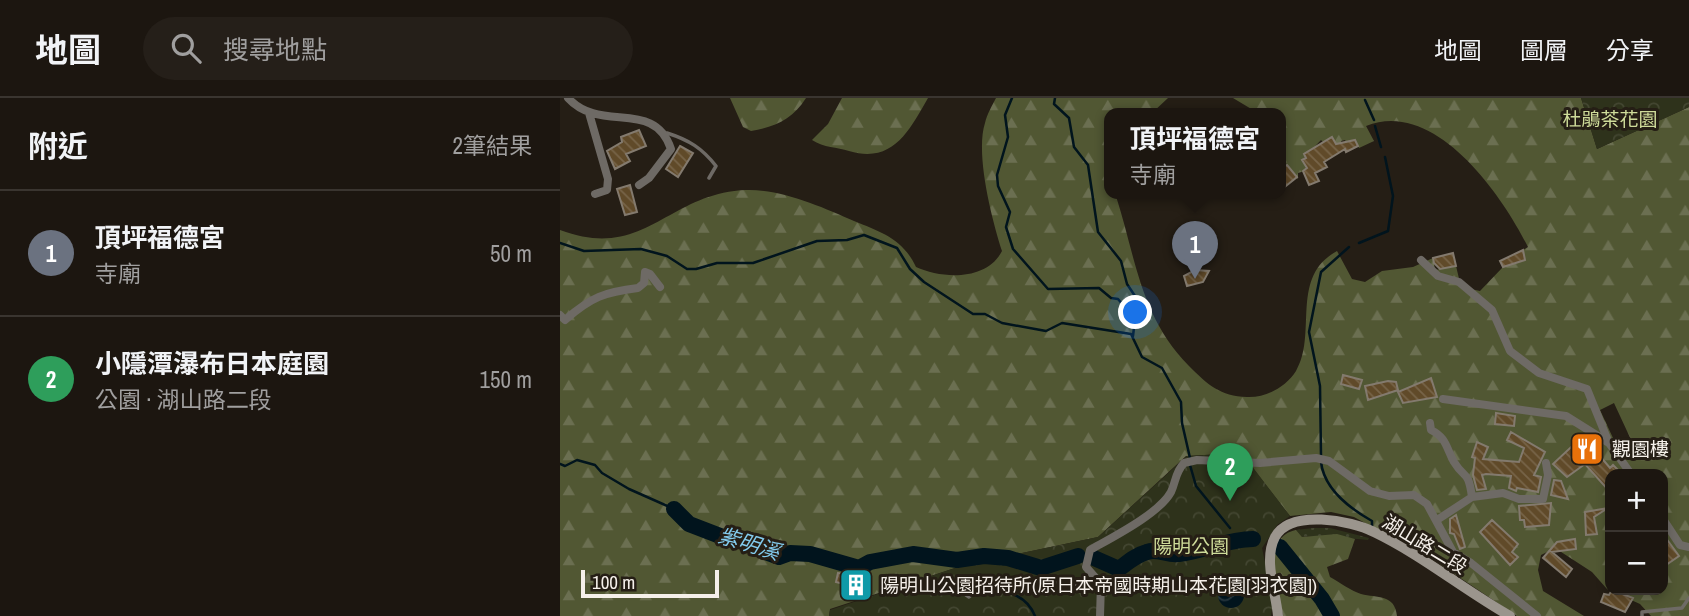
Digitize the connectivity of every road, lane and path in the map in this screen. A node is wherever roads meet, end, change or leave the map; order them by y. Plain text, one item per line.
1 (568, 98) edge
2 (589, 113) junction
3 (667, 133) junction
4 (709, 178) dead end
5 (639, 185) dead end
6 (595, 194) dead end
7 (1421, 260) dead end
8 (660, 287) dead end
9 (560, 315) edge
10 (1443, 399) dead end
11 (1430, 423) dead end
12 (1609, 443) junction
13 (1546, 463) dead end
14 (1627, 469) edge
15 (1472, 497) junction
16 (1437, 520) junction
17 (1668, 527) edge
18 (1689, 547) edge
19 (985, 583) junction
20 (1100, 591) junction
21 (1689, 598) edge
22 (1100, 616) edge
23 (1278, 616) edge
24 (1510, 616) edge
25 (1536, 616) edge
26 (1642, 616) edge

1 - 2 street
2 - 3 street
2 - 6 street
3 - 4 lane
3 - 5 street
7 - 12 street
8 - 9 street
10 - 12 street
11 - 15 street
12 - 14 street
13 - 15 street
15 - 16 street
16 - 20 street
16 - 25 street
17 - 18 street
19 - 19 lane
19 - 20 lane
20 - 22 street
21 - 26 lane
23 - 24 street, 湖山路二段

